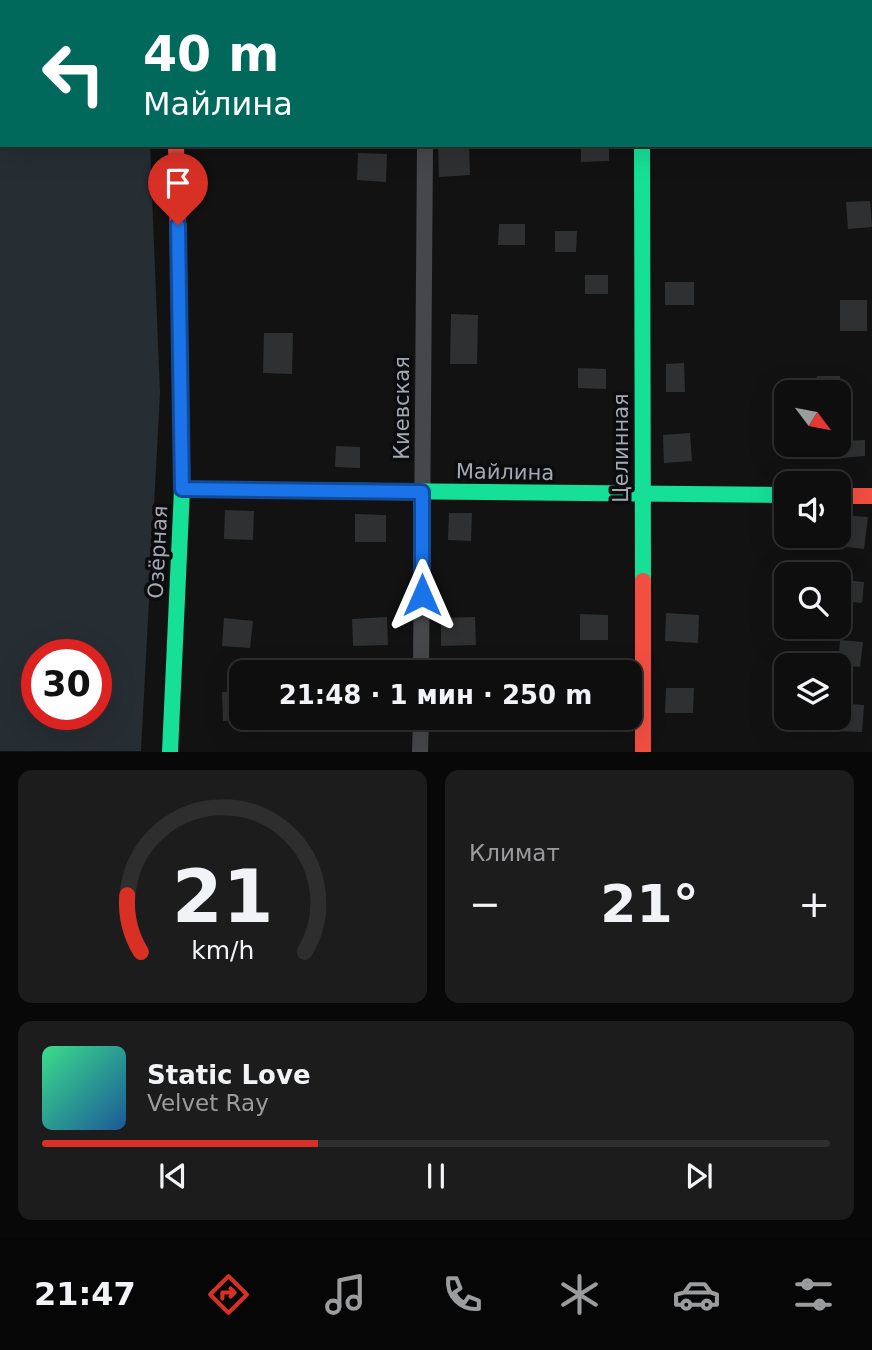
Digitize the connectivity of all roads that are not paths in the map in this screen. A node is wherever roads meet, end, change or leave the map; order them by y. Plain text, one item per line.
1 (176, 147) edge
2 (425, 147) edge
3 (642, 147) edge
4 (182, 489) junction
5 (422, 492) junction
6 (642, 494) junction
7 (774, 495) edge
8 (851, 496) edge
9 (872, 496) edge
10 (421, 660) edge
11 (421, 730) edge
12 (170, 751) edge
13 (420, 751) edge
14 (643, 751) edge

1 - 4 street, Озёрная
2 - 5 street, Киевская
3 - 6 street, Целинная
4 - 5 street, Майлина
4 - 12 street, Озёрная
5 - 6 street, Майлина
5 - 10 street, Киевская
6 - 7 street, Майлина
6 - 14 street, Целинная
8 - 9 street
11 - 13 street

